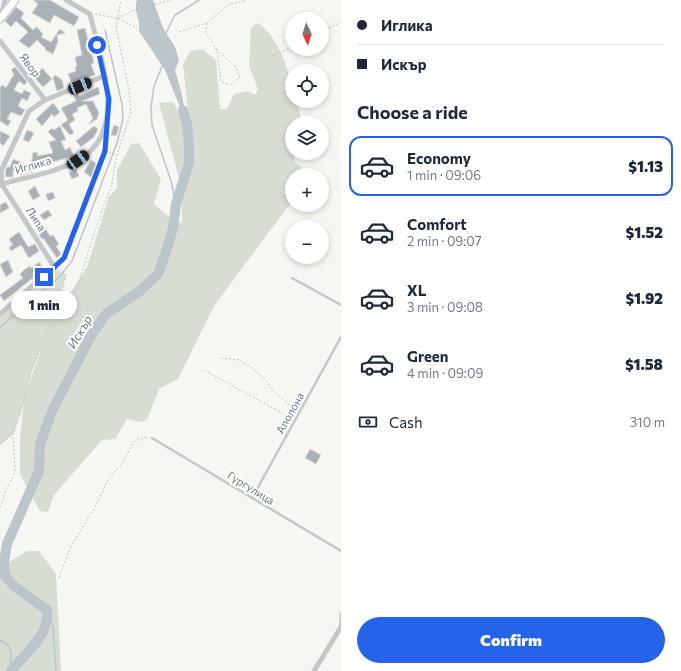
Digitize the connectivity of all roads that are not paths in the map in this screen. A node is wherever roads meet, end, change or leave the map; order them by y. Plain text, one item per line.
1 (5, 0) edge
2 (15, 0) edge
3 (66, 0) edge
4 (0, 19) edge
5 (0, 41) edge
6 (104, 76) junction
7 (44, 100) junction
8 (108, 120) junction
9 (1, 184) edge
10 (58, 269) junction
11 (292, 278) dead end
12 (341, 304) edge
13 (0, 314) edge
14 (341, 337) edge
15 (152, 438) road end
16 (254, 499) junction
17 (341, 551) edge
18 (341, 613) edge
19 (340, 628) edge
20 (314, 671) edge

1 - 4 street
2 - 4 street
3 - 6 street, Иглика
5 - 7 street, Явор
6 - 7 street
6 - 8 street, Иглика
7 - 9 street
8 - 9 street, Иглика
8 - 10 street
9 - 10 street, Липа
10 - 13 street
11 - 12 lane
14 - 16 lane, Аполона
15 - 16 lane, Гургулица
16 - 17 lane, Гургулица
18 - 19 lane
19 - 20 street

